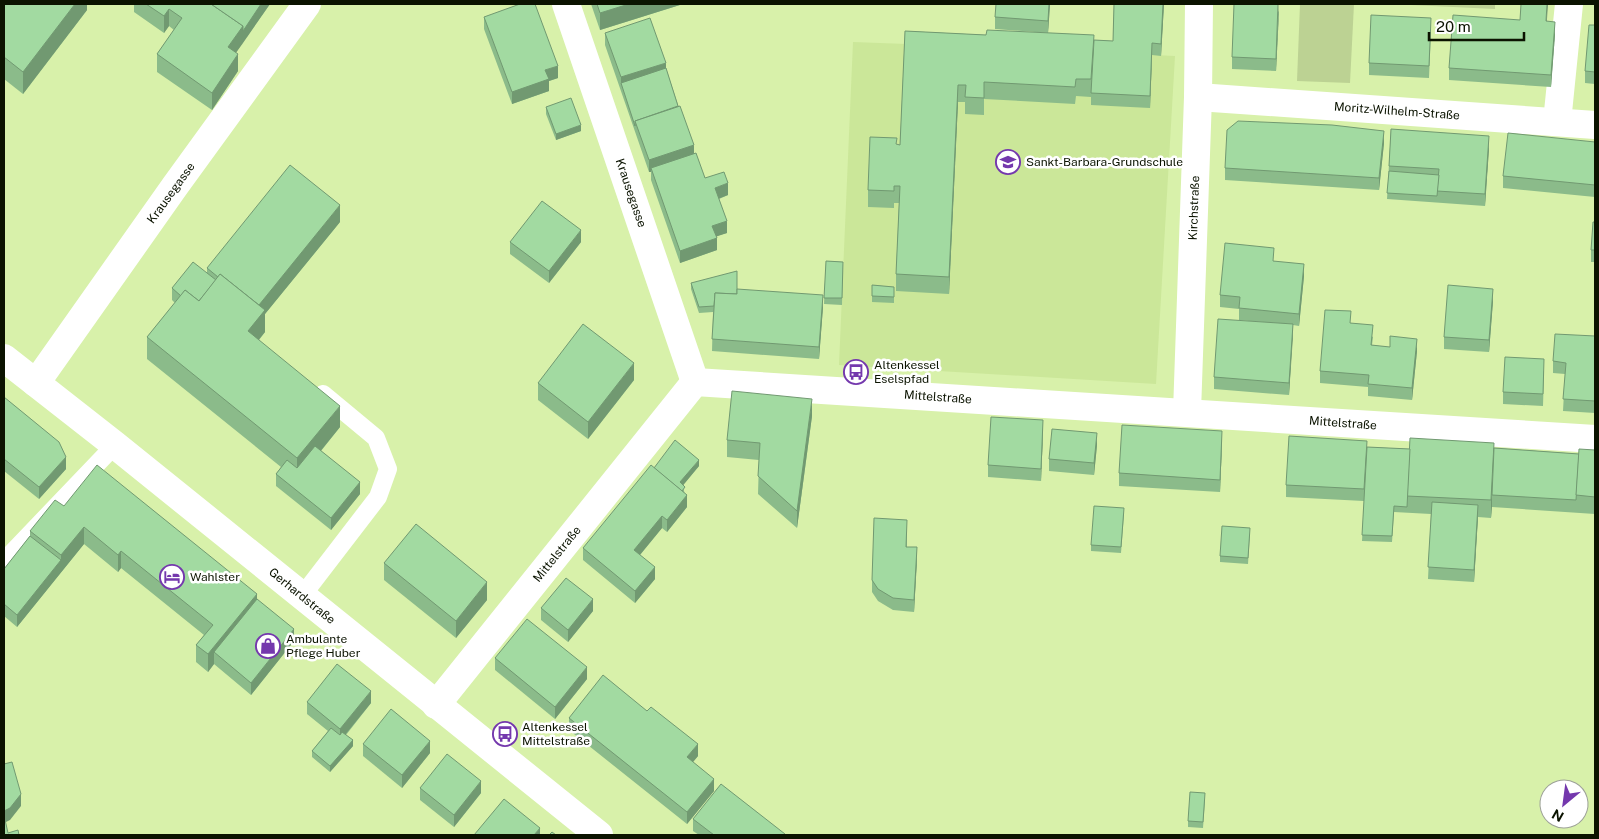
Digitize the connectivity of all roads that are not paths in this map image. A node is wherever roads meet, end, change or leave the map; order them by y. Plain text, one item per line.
1 (307, 4) edge
2 (566, 4) edge
3 (1199, 4) edge
4 (1569, 4) edge
5 (1198, 97) junction
6 (1558, 122) junction
7 (1595, 125) edge
8 (4, 358) edge
9 (308, 382) edge
10 (695, 382) junction
11 (36, 383) junction
12 (1187, 412) junction
13 (1595, 439) edge
14 (114, 445) junction
15 (4, 561) edge
16 (302, 596) junction
17 (436, 705) junction
18 (599, 835) edge

1 - 11 street, Krausegasse
2 - 10 street, Krausegasse
3 - 5 street, Kirchstraße
4 - 6 street
5 - 6 street, Moritz-Wilhelm-Straße
5 - 12 street, Kirchstraße
6 - 7 street, Moritz-Wilhelm-Straße
8 - 11 street, Gerhardstraße
9 - 16 lane
10 - 12 street, Mittelstraße
10 - 17 street, Mittelstraße
11 - 14 street, Gerhardstraße
12 - 13 street, Mittelstraße
14 - 15 lane
14 - 16 street, Gerhardstraße
16 - 17 street, Gerhardstraße
17 - 18 street, Gerhardstraße

